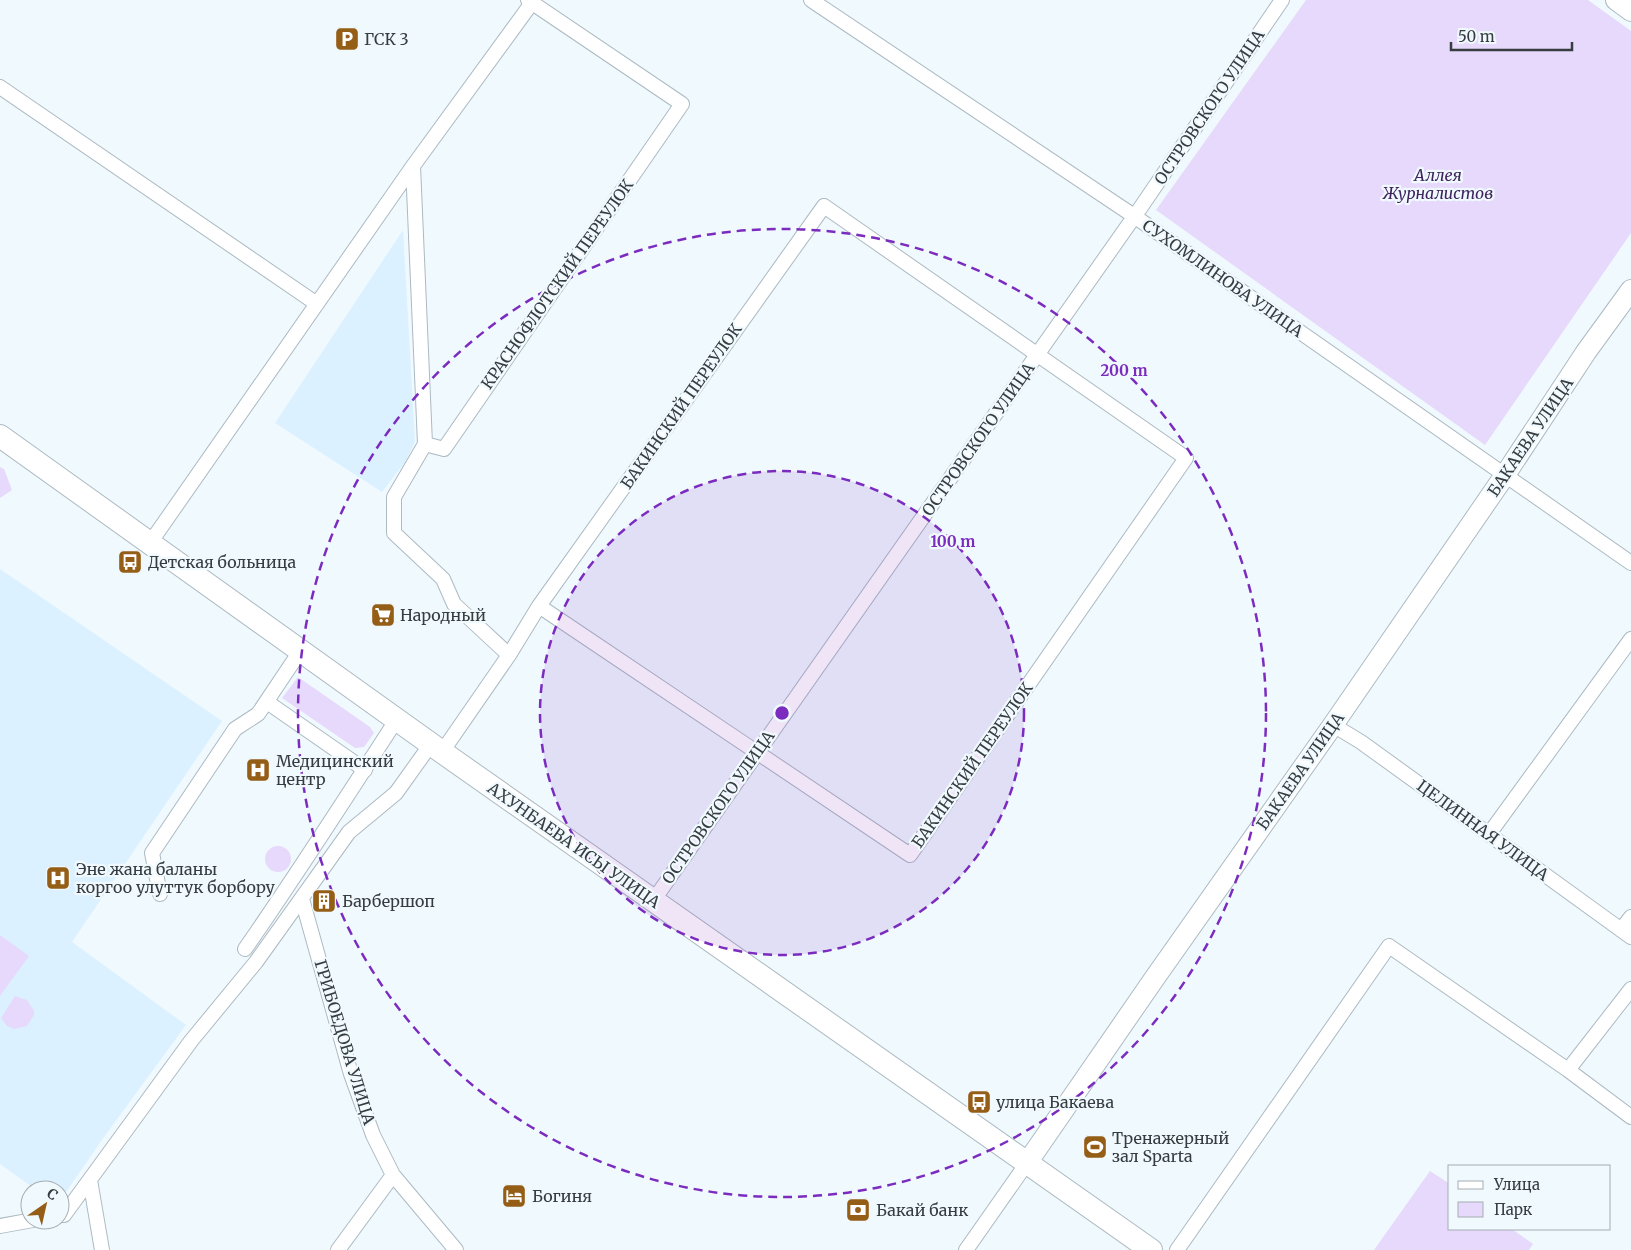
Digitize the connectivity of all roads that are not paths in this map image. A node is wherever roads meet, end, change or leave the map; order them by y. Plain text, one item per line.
1 (811, 0) edge
2 (1282, 0) edge
3 (1616, 0) edge
4 (531, 1) edge
5 (1631, 10) edge
6 (0, 88) edge
7 (413, 166) junction
8 (1134, 216) junction
9 (1631, 290) edge
10 (316, 304) junction
11 (1038, 355) junction
12 (0, 436) edge
13 (425, 444) junction
14 (1504, 475) junction
15 (150, 543) junction
16 (1631, 563) edge
17 (539, 606) junction
18 (1631, 639) edge
19 (301, 650) junction
20 (509, 655) junction
21 (267, 702) junction
22 (397, 719) junction
23 (1333, 725) junction
24 (437, 748) junction
25 (757, 752) junction
26 (365, 770) junction
27 (1489, 834) junction
28 (160, 894) dead end
29 (302, 899) junction
30 (652, 901) junction
31 (1631, 916) edge
32 (1626, 933) edge
33 (245, 949) dead end
34 (1631, 989) edge
35 (1568, 1070) junction
36 (1631, 1117) edge
37 (1027, 1163) junction
38 (393, 1175) junction
39 (90, 1180) junction
40 (70, 1207) edge
41 (20, 1222) edge
42 (0, 1226) edge
43 (102, 1250) edge
44 (338, 1250) edge
45 (456, 1250) edge
46 (966, 1250) edge
47 (1150, 1250) edge
48 (1177, 1250) edge

1 - 8 street, СУХОМЛИНОВА УЛИЦА
2 - 8 street, ОСТРОВСКОГО УЛИЦА
3 - 5 main road
4 - 7 street
4 - 13 street, КРАСНОФЛОТСКИЙ ПЕРЕУЛОК
6 - 10 street
7 - 10 street
7 - 13 street
8 - 11 street, ОСТРОВСКОГО УЛИЦА
8 - 14 street, СУХОМЛИНОВА УЛИЦА
9 - 14 main road, БАКАЕВА УЛИЦА
10 - 15 street
11 - 17 street, БАКИНСКИЙ ПЕРЕУЛОК
11 - 25 street, ОСТРОВСКОГО УЛИЦА
11 - 25 street, БАКИНСКИЙ ПЕРЕУЛОК
12 - 15 main road, АХУНБАЕВА ИСЫ УЛИЦА
13 - 20 street
14 - 16 street, СУХОМЛИНОВА УЛИЦА
14 - 23 main road, БАКАЕВА УЛИЦА
15 - 19 main road, АХУНБАЕВА ИСЫ УЛИЦА
17 - 20 street, БАКИНСКИЙ ПЕРЕУЛОК
17 - 25 street, БАКИНСКИЙ ПЕРЕУЛОК
18 - 27 street
19 - 21 street
19 - 22 main road, АХУНБАЕВА ИСЫ УЛИЦА
20 - 24 street, БАКИНСКИЙ ПЕРЕУЛОК
21 - 26 street
21 - 28 street
22 - 24 main road, АХУНБАЕВА ИСЫ УЛИЦА
22 - 26 street
23 - 27 street, ЦЕЛИННАЯ УЛИЦА
23 - 37 main road, БАКАЕВА УЛИЦА
24 - 29 street, БАКИНСКИЙ ПЕРЕУЛОК
24 - 30 main road, АХУНБАЕВА ИСЫ УЛИЦА
25 - 30 street, ОСТРОВСКОГО УЛИЦА
26 - 33 street
27 - 32 street, ЦЕЛИННАЯ УЛИЦА
29 - 38 street, ГРИБОЕДОВА УЛИЦА
29 - 39 street, БАКИНСКИЙ ПЕРЕУЛОК
30 - 37 main road, АХУНБАЕВА ИСЫ УЛИЦА
31 - 32 street
34 - 35 street
35 - 36 street
35 - 48 street
37 - 46 street, БАКАЕВА УЛИЦА
37 - 47 main road, АХУНБАЕВА ИСЫ УЛИЦА
38 - 44 street
38 - 45 street, ГРИБОЕДОВА УЛИЦА
39 - 40 street, БАКИНСКИЙ ПЕРЕУЛОК
39 - 43 street
41 - 42 street

